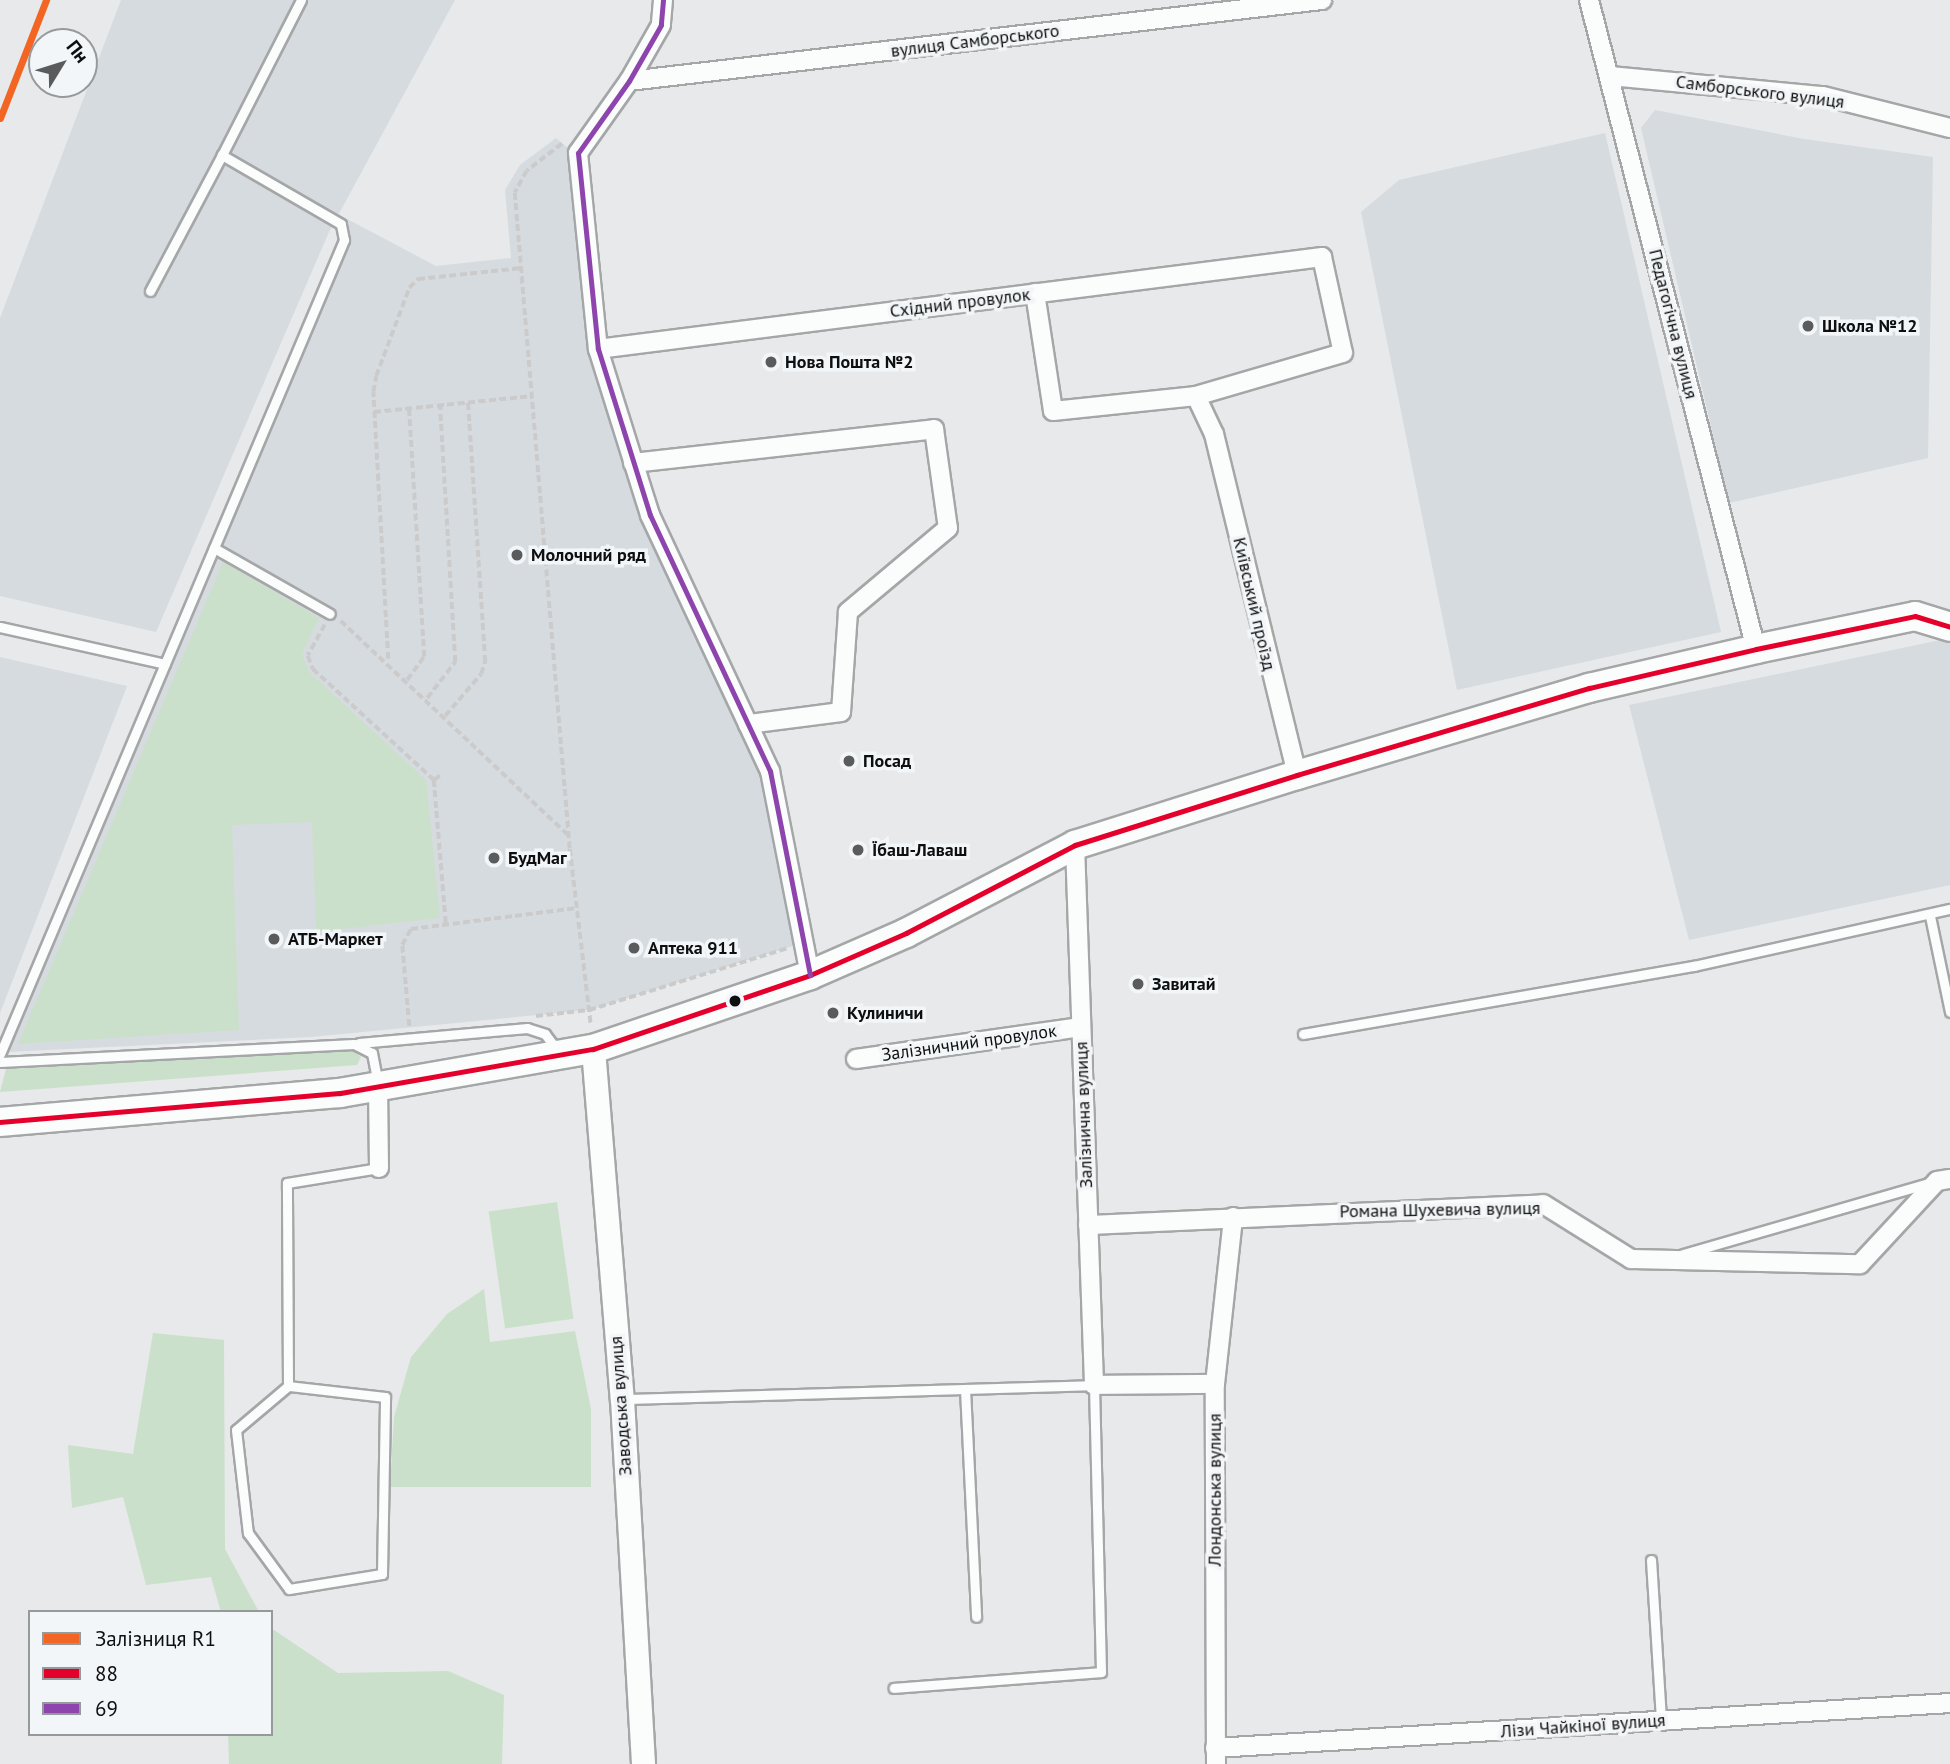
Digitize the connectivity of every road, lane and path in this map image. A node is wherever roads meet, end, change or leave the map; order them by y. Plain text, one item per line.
1 (301, 0) edge
2 (663, 0) edge
3 (1322, 0) edge
4 (1589, 0) edge
5 (1610, 76) junction
6 (629, 81) junction
7 (1950, 128) edge
8 (565, 142) dead end
9 (222, 155) junction
10 (521, 268) junction
11 (150, 291) dead end
12 (1035, 293) junction
13 (598, 349) junction
14 (532, 396) junction
15 (1196, 396) junction
16 (468, 403) junction
17 (440, 406) junction
18 (409, 409) junction
19 (374, 412) junction
20 (634, 463) junction
21 (214, 548) junction
22 (330, 614) junction
23 (1946, 619) edge
24 (0, 627) edge
25 (1756, 649) junction
26 (388, 662) junction
27 (165, 664) junction
28 (407, 680) junction
29 (426, 698) junction
30 (444, 716) junction
31 (748, 724) junction
32 (442, 774) dead end
33 (1297, 775) junction
34 (434, 780) junction
35 (569, 836) junction
36 (1075, 845) junction
37 (577, 908) junction
38 (1950, 909) edge
39 (1930, 916) junction
40 (446, 924) junction
41 (804, 943) junction
42 (810, 975) junction
43 (589, 1010) junction
44 (1950, 1012) edge
45 (534, 1016) dead end
46 (1081, 1027) junction
47 (420, 1028) dead end
48 (409, 1029) junction
49 (397, 1030) dead end
50 (1303, 1034) dead end
51 (354, 1044) junction
52 (593, 1049) junction
53 (0, 1054) edge
54 (559, 1055) junction
55 (856, 1059) dead end
56 (0, 1062) edge
57 (378, 1086) junction
58 (0, 1122) edge
59 (379, 1168) joint
60 (1944, 1180) edge
61 (1233, 1217) junction
62 (1088, 1224) junction
63 (1665, 1259) junction
64 (1215, 1384) junction
65 (1094, 1385) junction
66 (288, 1387) junction
67 (965, 1389) junction
68 (622, 1399) junction
69 (1651, 1560) dead end
70 (976, 1617) dead end
71 (894, 1688) dead end
72 (1950, 1703) edge
73 (1661, 1721) junction
74 (1216, 1756) edge
75 (643, 1764) edge

1 - 9 lane
2 - 6 street
3 - 6 street, вулиця Самборського
4 - 5 street, Педагогічна вулиця
5 - 7 street, Самборського вулиця
5 - 25 street, Педагогічна вулиця
6 - 13 street
8 - 10 path
9 - 11 lane
9 - 21 lane
10 - 14 path
10 - 19 path
12 - 13 street, Східний провулок
12 - 15 street
12 - 15 street, Східний провулок
13 - 20 street
14 - 16 path
14 - 35 path
15 - 33 street, Київський проїзд
16 - 17 path
16 - 30 path
17 - 18 path
17 - 29 path
18 - 19 path
18 - 28 path
19 - 26 path
20 - 31 street
20 - 31 street
21 - 22 lane
21 - 27 lane
22 - 26 path
22 - 34 path
23 - 25 main road
24 - 27 lane
25 - 33 main road
26 - 28 path
27 - 53 lane
28 - 29 path
29 - 30 path
30 - 35 path
31 - 41 street
32 - 34 path
33 - 36 main road
34 - 40 path
35 - 37 path
36 - 42 main road
36 - 46 street, Залізнична вулиця
37 - 40 path
37 - 43 path
38 - 39 lane
39 - 44 lane
39 - 50 lane
40 - 48 path
41 - 42 street
41 - 43 path
42 - 52 main road
43 - 45 path
46 - 55 street, Залізничний провулок
46 - 62 street, Залізнична вулиця
47 - 48 path
48 - 49 path
51 - 54 lane
51 - 56 lane
51 - 57 lane
52 - 54 main road
52 - 68 street, Заводська вулиця
54 - 57 main road
57 - 58 main road
57 - 59 street
59 - 66 lane
60 - 63 lane
60 - 63 street, Романа Шухевича вулиця
61 - 62 street, Романа Шухевича вулиця
61 - 63 street, Романа Шухевича вулиця
61 - 64 street, Лондонська вулиця
62 - 65 street, Залізнична вулиця
64 - 65 street
64 - 74 street, Лондонська вулиця
65 - 67 lane
65 - 71 lane
66 - 66 lane
67 - 68 lane
67 - 70 lane
68 - 75 street, Заводська вулиця
69 - 73 lane
72 - 73 street, Лізи Чайкіної вулиця
73 - 74 street, Лізи Чайкіної вулиця

